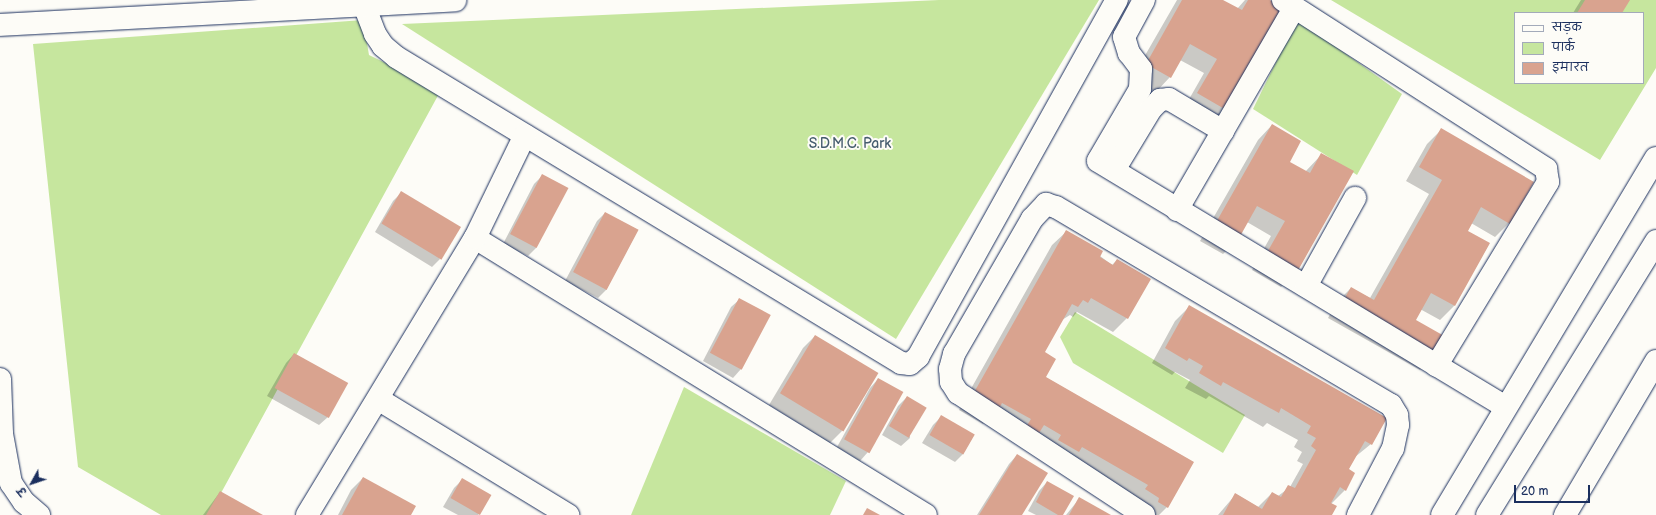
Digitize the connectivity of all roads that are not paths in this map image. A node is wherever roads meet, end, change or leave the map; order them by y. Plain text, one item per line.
1 (455, 0) edge
2 (1117, 0) edge
3 (1144, 0) edge
4 (1288, 4) edge
5 (364, 5) junction
6 (0, 25) edge
7 (1223, 131) junction
8 (525, 135) junction
9 (1656, 158) edge
10 (1114, 170) junction
11 (1355, 198) dead end
12 (1177, 210) junction
13 (475, 238) junction
14 (1656, 241) edge
15 (1306, 286) junction
16 (1656, 362) edge
17 (1436, 366) junction
18 (0, 379) edge
19 (378, 400) junction
20 (1506, 407) junction
21 (1364, 513) edge
22 (39, 515) edge
23 (307, 515) edge
24 (568, 515) edge
25 (926, 515) edge
26 (1144, 515) edge
27 (1442, 515) edge
28 (1487, 515) edge
29 (1565, 515) edge

1 - 5 street
2 - 8 street
3 - 10 street
4 - 7 street
4 - 17 street
5 - 6 street
5 - 8 street
7 - 10 street
7 - 12 street
8 - 13 street
9 - 20 street
10 - 12 street
11 - 15 street
12 - 15 street
13 - 19 street
13 - 25 street
14 - 28 street
15 - 17 street
16 - 29 street
17 - 20 street
18 - 22 street
19 - 23 street
19 - 24 street
20 - 27 street
21 - 26 street

